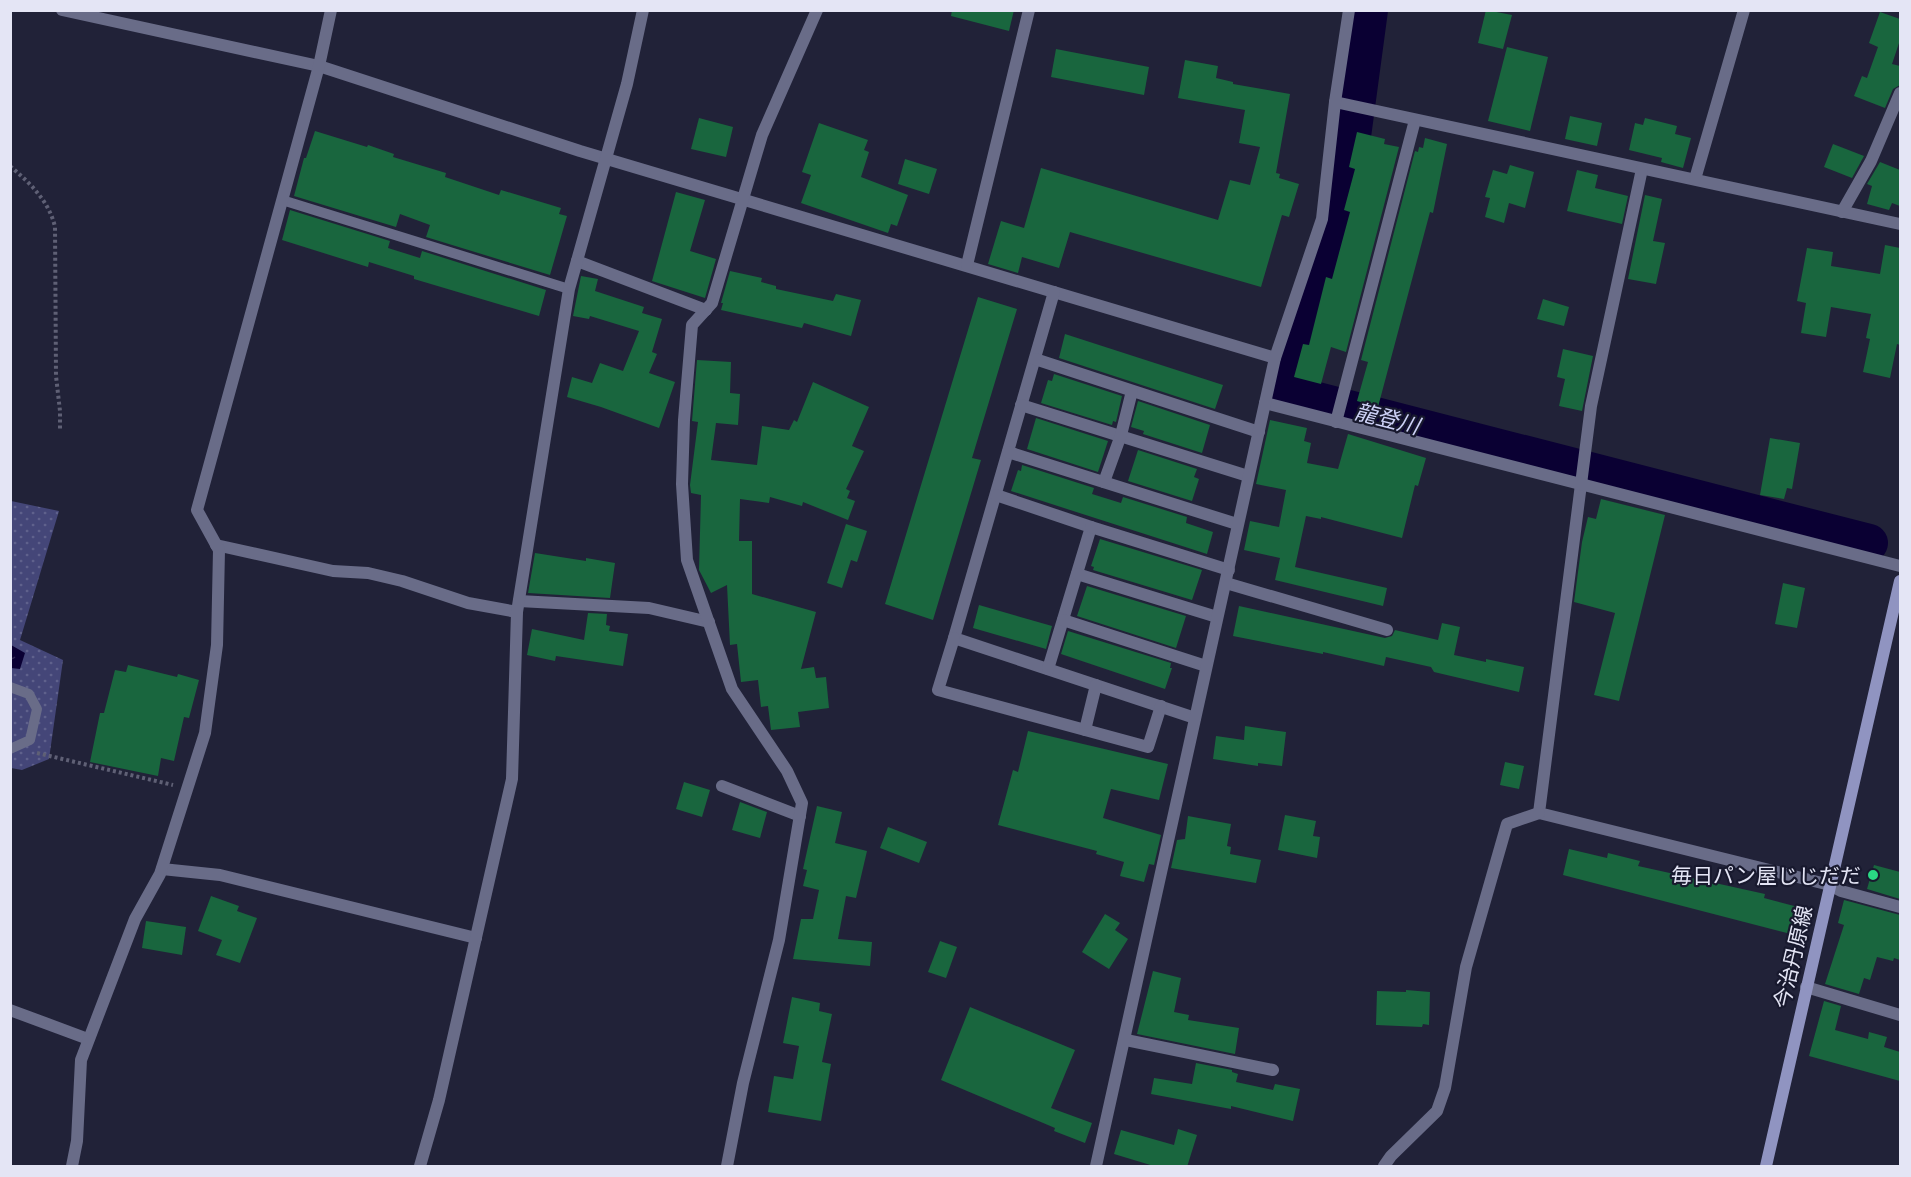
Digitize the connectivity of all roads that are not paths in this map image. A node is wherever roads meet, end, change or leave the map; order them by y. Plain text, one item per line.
1 (62, 10) edge
2 (331, 10) edge
3 (643, 10) edge
4 (817, 10) edge
5 (1029, 10) edge
6 (1349, 10) edge
7 (1744, 10) edge
8 (319, 66) junction
9 (1900, 93) edge
10 (1335, 102) junction
11 (1415, 120) junction
12 (608, 158) junction
13 (1641, 169) junction
14 (1695, 179) junction
15 (742, 198) junction
16 (282, 200) junction
17 (1842, 212) junction
18 (1900, 224) edge
19 (577, 261) junction
20 (967, 265) junction
21 (569, 289) junction
22 (1054, 292) junction
23 (706, 310) junction
24 (1275, 358) junction
25 (1035, 359) junction
26 (1132, 391) junction
27 (1265, 403) junction
28 (1022, 405) junction
29 (1336, 422) junction
30 (1258, 432) junction
31 (1121, 435) junction
32 (1008, 452) junction
33 (1248, 476) junction
34 (1104, 482) junction
35 (1582, 485) junction
36 (996, 495) junction
37 (1238, 524) junction
38 (1091, 527) junction
39 (216, 545) junction
40 (1900, 566) edge
41 (1077, 574) junction
42 (1228, 577) junction
43 (1900, 580) edge
44 (518, 607) junction
45 (1217, 617) junction
46 (1063, 620) junction
47 (709, 622) junction
48 (1387, 630) dead end
49 (954, 638) junction
50 (1206, 666) junction
51 (1048, 669) junction
52 (1096, 685) junction
53 (10, 687) edge
54 (1161, 706) junction
55 (1195, 718) junction
56 (1085, 730) junction
57 (11, 749) edge
58 (722, 786) dead end
59 (1539, 813) junction
60 (800, 816) junction
61 (162, 869) junction
62 (1830, 885) junction
63 (1900, 907) edge
64 (476, 938) junction
65 (1806, 987) junction
66 (10, 1010) edge
67 (1900, 1015) edge
68 (88, 1040) junction
69 (1126, 1040) junction
70 (1273, 1070) dead end
71 (72, 1167) edge
72 (420, 1167) edge
73 (727, 1167) edge
74 (1096, 1167) edge
75 (1384, 1167) edge
76 (1766, 1167) edge

1 - 8 street
2 - 8 street
3 - 12 street
4 - 15 street
5 - 20 street
6 - 10 street
7 - 14 street
8 - 12 street
8 - 16 street
9 - 17 street
10 - 11 street
10 - 24 street
11 - 13 street
11 - 29 street
12 - 15 street
12 - 19 street
13 - 14 street
13 - 35 street
14 - 17 street
15 - 20 street
15 - 23 street
16 - 21 lane
16 - 39 street
17 - 18 street
19 - 21 street
19 - 23 street
20 - 22 street
21 - 44 street
22 - 24 street
22 - 25 street
23 - 47 street
24 - 27 street
25 - 26 street
25 - 28 street
26 - 30 street
26 - 31 street
27 - 29 street
27 - 30 street
28 - 31 street
28 - 32 street
29 - 35 street
30 - 33 street
31 - 33 street
31 - 34 street
32 - 34 street
32 - 36 street
33 - 37 street
34 - 37 street
35 - 40 street
35 - 59 street
36 - 38 street
36 - 49 street
37 - 42 street
38 - 41 street
38 - 42 street
39 - 44 street
39 - 61 street
41 - 45 street
41 - 46 street
42 - 45 street
42 - 48 street
43 - 62 main road, 今治丹原線
44 - 47 street
44 - 64 street
45 - 50 street
46 - 50 street
46 - 51 street
47 - 60 street
49 - 51 street
49 - 56 street
50 - 55 street
51 - 52 street
52 - 54 street
52 - 56 street
53 - 57 lane
54 - 55 street
54 - 56 street
55 - 69 street
58 - 60 street
59 - 62 street
59 - 75 street
60 - 73 street
61 - 64 street
61 - 68 street
62 - 63 street
62 - 65 main road, 今治丹原線
64 - 72 street
65 - 67 street
65 - 76 main road, 今治丹原線
66 - 68 street
68 - 71 street
69 - 70 street
69 - 74 street

